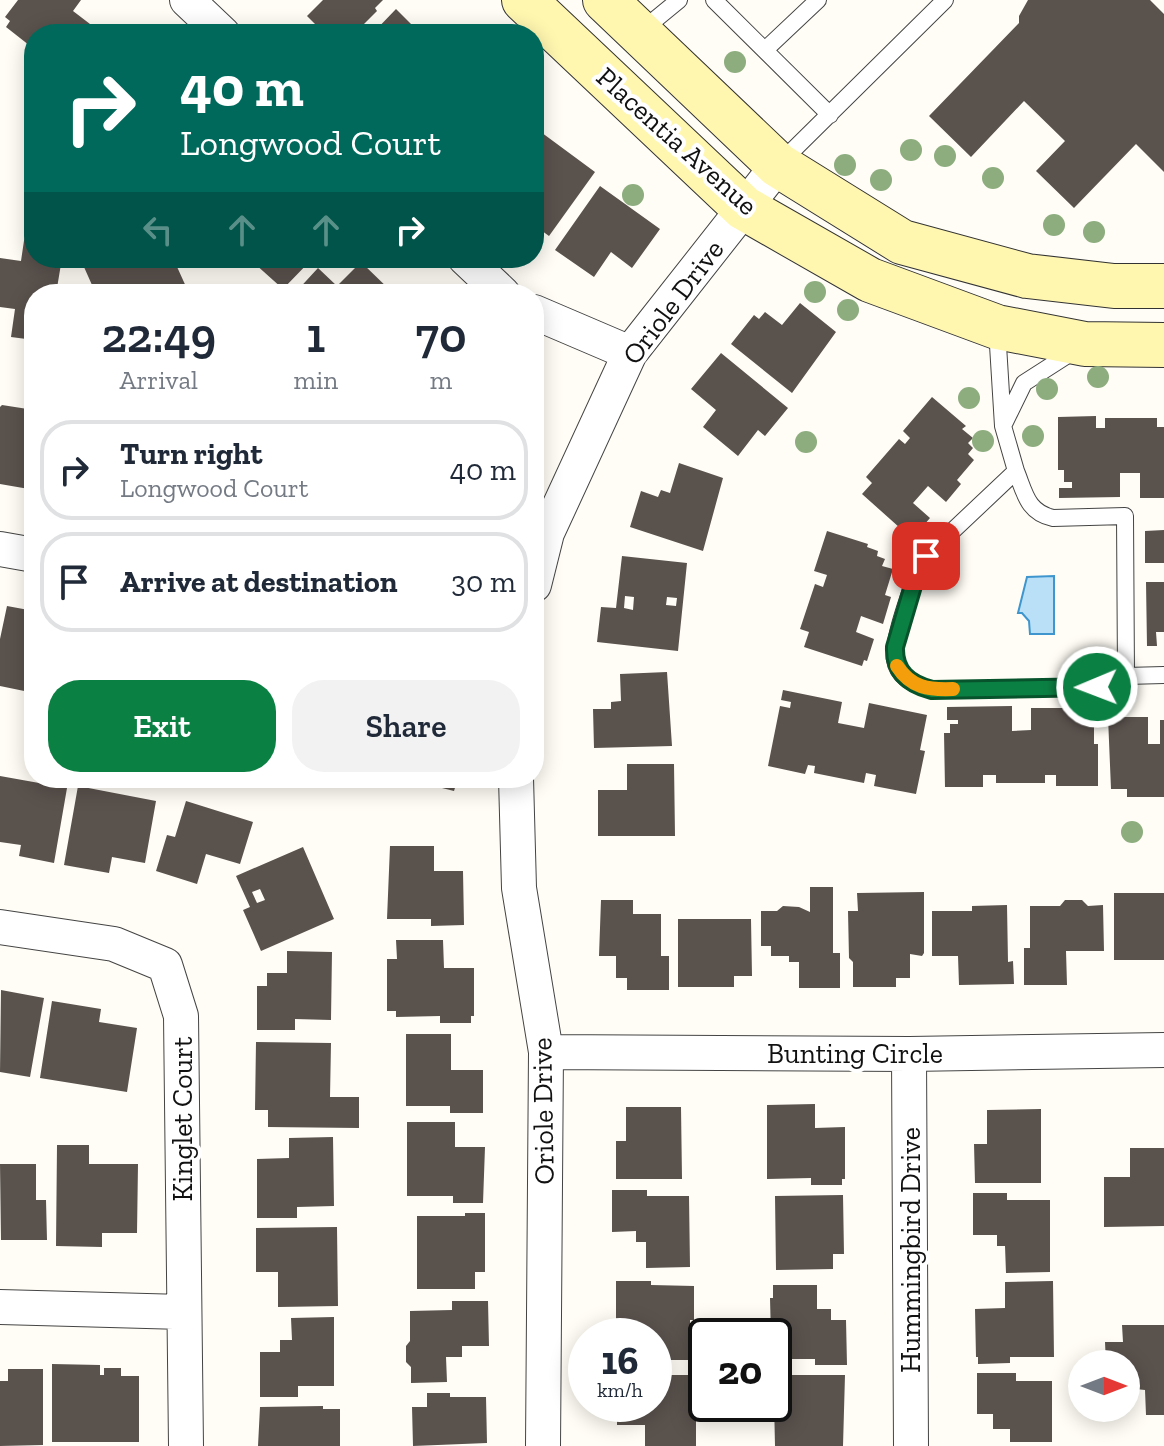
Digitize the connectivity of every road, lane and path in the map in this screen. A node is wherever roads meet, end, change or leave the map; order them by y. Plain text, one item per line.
1 (187, 0) edge
2 (524, 0) edge
3 (605, 0) edge
4 (679, 0) edge
5 (714, 0) edge
6 (818, 0) edge
7 (945, 0) edge
8 (212, 24) edge
9 (638, 33) junction
10 (765, 50) junction
11 (830, 115) junction
12 (778, 165) junction
13 (744, 208) junction
14 (476, 268) edge
15 (492, 284) edge
16 (1164, 286) edge
17 (544, 316) edge
18 (997, 327) junction
19 (1085, 344) junction
20 (1164, 345) edge
21 (630, 353) junction
22 (1003, 426) junction
23 (1016, 471) junction
24 (544, 545) edge
25 (0, 549) edge
26 (24, 553) edge
27 (1164, 675) edge
28 (1126, 676) junction
29 (516, 788) edge
30 (0, 927) edge
31 (1164, 1050) edge
32 (546, 1052) junction
33 (909, 1054) junction
34 (0, 1307) edge
35 (183, 1312) junction
36 (186, 1446) edge
37 (543, 1446) edge
38 (911, 1446) edge

1 - 8 street
2 - 13 main road, Placentia Avenue
3 - 9 main road, Placentia Avenue
4 - 9 lane
5 - 10 lane
6 - 10 lane
7 - 11 lane
9 - 12 main road, Placentia Avenue
10 - 11 lane
11 - 12 lane
12 - 13 street, Oriole Drive
12 - 16 main road, Placentia Avenue
13 - 18 main road, Placentia Avenue
13 - 21 street, Oriole Drive
14 - 15 street
17 - 21 street
18 - 19 main road, Placentia Avenue
18 - 22 lane
19 - 20 main road, Placentia Avenue
19 - 22 lane
21 - 24 street, Oriole Drive
22 - 23 lane
23 - 28 lane
23 - 28 lane
25 - 26 street
27 - 28 lane
29 - 32 street, Oriole Drive
30 - 35 street, Kinglet Court
31 - 33 street, Bunting Circle
32 - 33 street, Bunting Circle
32 - 37 street, Oriole Drive
33 - 38 street, Hummingbird Drive
34 - 35 street
35 - 36 street, Kinglet Court

